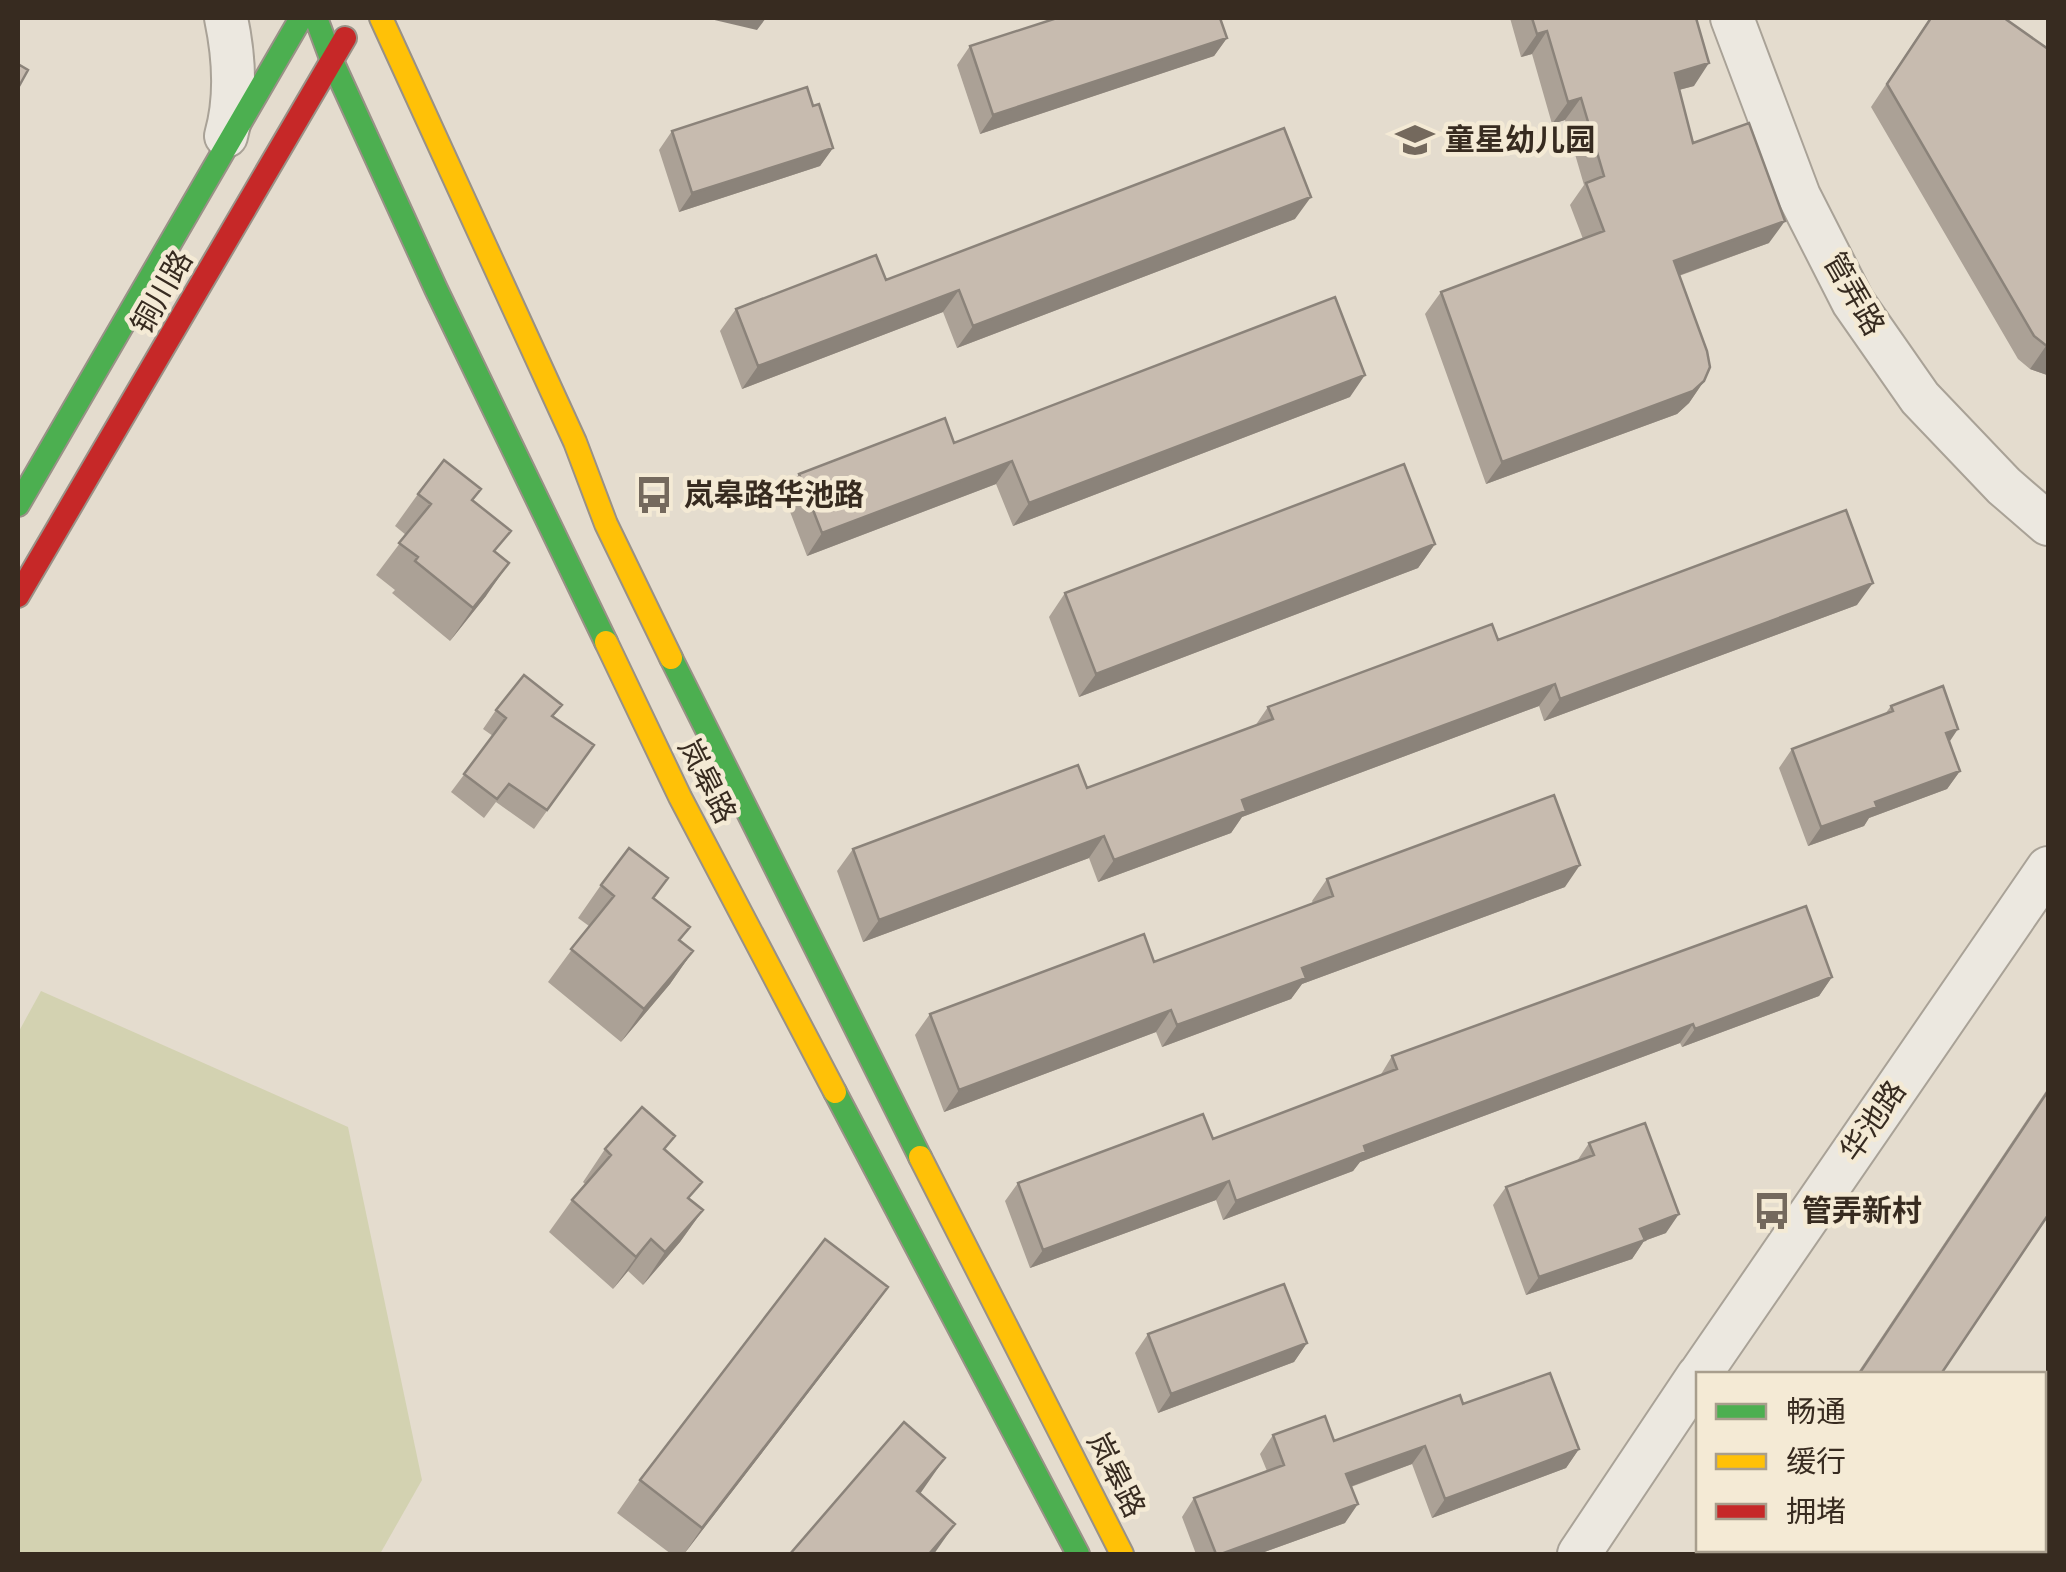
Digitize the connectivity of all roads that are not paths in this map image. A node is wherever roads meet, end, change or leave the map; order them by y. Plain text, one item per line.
1 (226, 18) edge
2 (301, 18) edge
3 (316, 18) edge
4 (356, 18) edge
5 (381, 18) edge
6 (1732, 18) edge
7 (332, 61) junction
8 (221, 152) junction
9 (18, 506) edge
10 (2048, 524) edge
11 (18, 596) edge
12 (2048, 868) edge
13 (1702, 1372) edge
14 (1696, 1380) edge
15 (1078, 1554) edge
16 (1122, 1554) edge
17 (1579, 1554) edge

1 - 8 street
2 - 8 main road, 铜川路
3 - 7 main road, 岚皋路
4 - 7 main road, 铜川路
5 - 16 main road, 岚皋路
6 - 10 street, 管弄路
7 - 11 main road, 铜川路
7 - 15 main road, 岚皋路
8 - 9 main road, 铜川路
12 - 13 street, 华池路
14 - 17 street, 华池路

